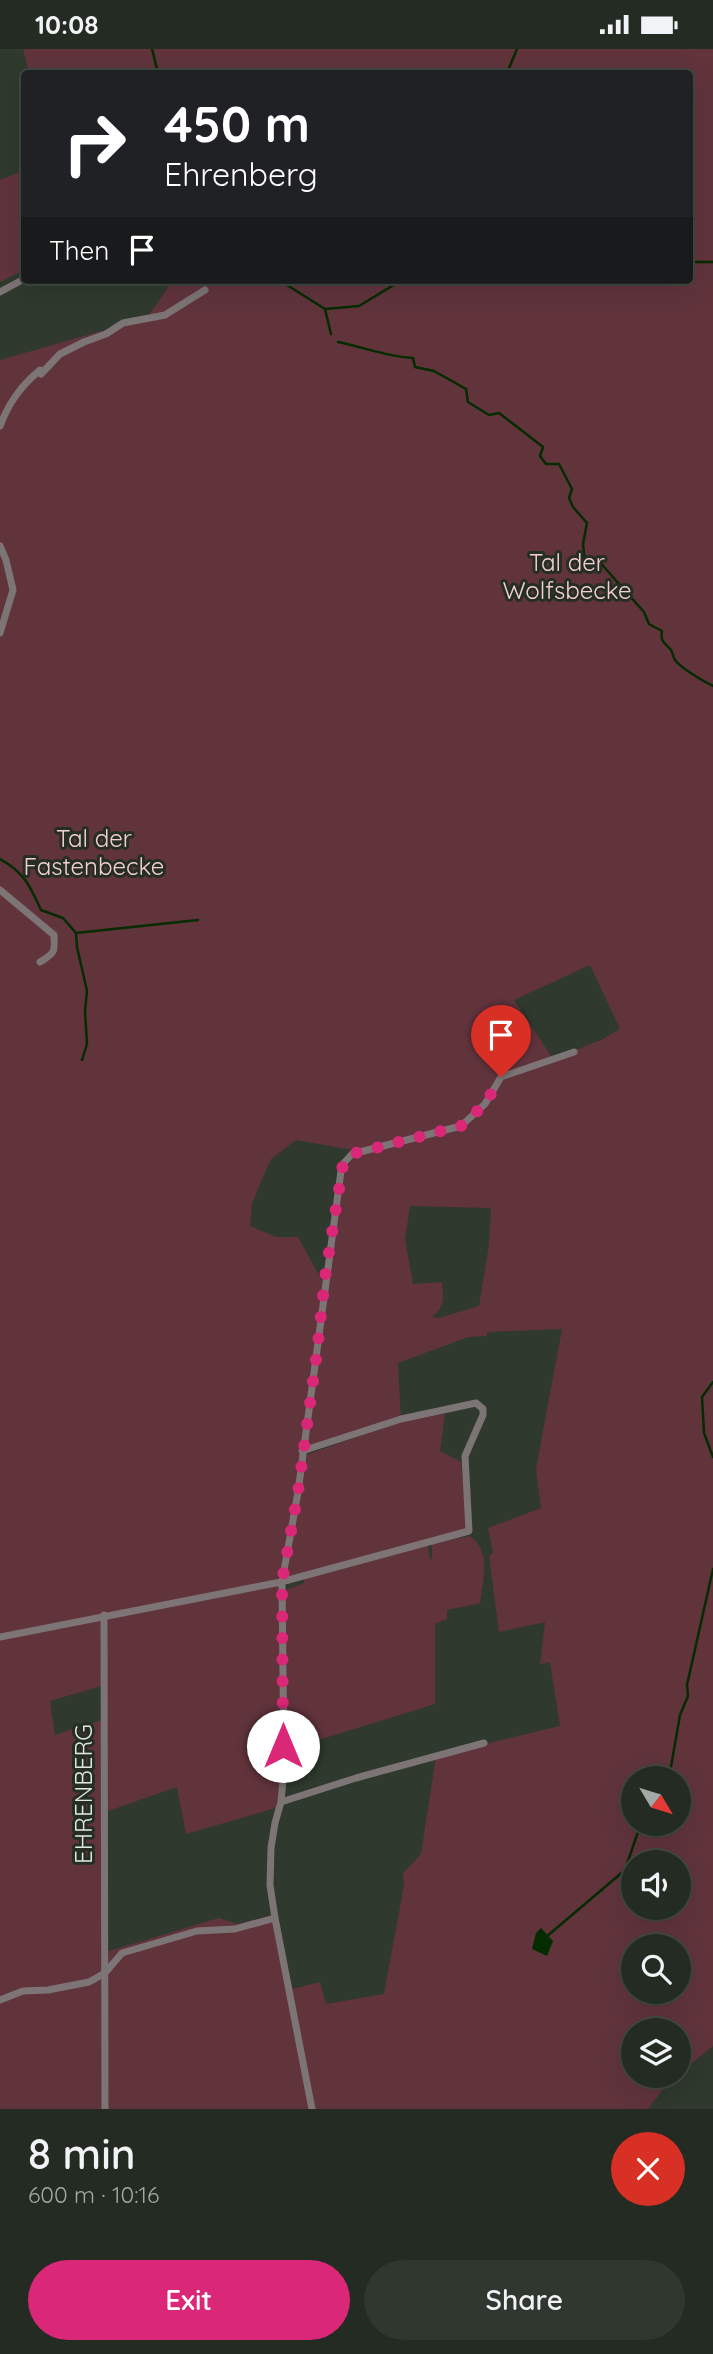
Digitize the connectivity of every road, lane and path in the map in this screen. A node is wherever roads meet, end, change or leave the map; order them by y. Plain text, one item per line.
1 (21, 281) edge
2 (205, 290) dead end
3 (0, 292) edge
4 (0, 426) edge
5 (0, 546) edge
6 (0, 633) edge
7 (0, 890) edge
8 (40, 962) dead end
9 (574, 1052) dead end
10 (302, 1451) junction
11 (282, 1582) junction
12 (104, 1615) junction
13 (0, 1637) edge
14 (484, 1743) dead end
15 (281, 1802) junction
16 (275, 1918) junction
17 (105, 1973) junction
18 (0, 2000) edge
19 (105, 2109) edge
20 (312, 2109) edge

1 - 3 street
2 - 4 street
5 - 6 street
7 - 8 street
9 - 10 street
10 - 11 street
10 - 11 street
11 - 12 street
11 - 15 street
12 - 13 street
12 - 17 street, EHRENBERG
14 - 15 street
15 - 16 street
16 - 17 street
16 - 20 street
17 - 18 street
17 - 19 street, EHRENBERG

